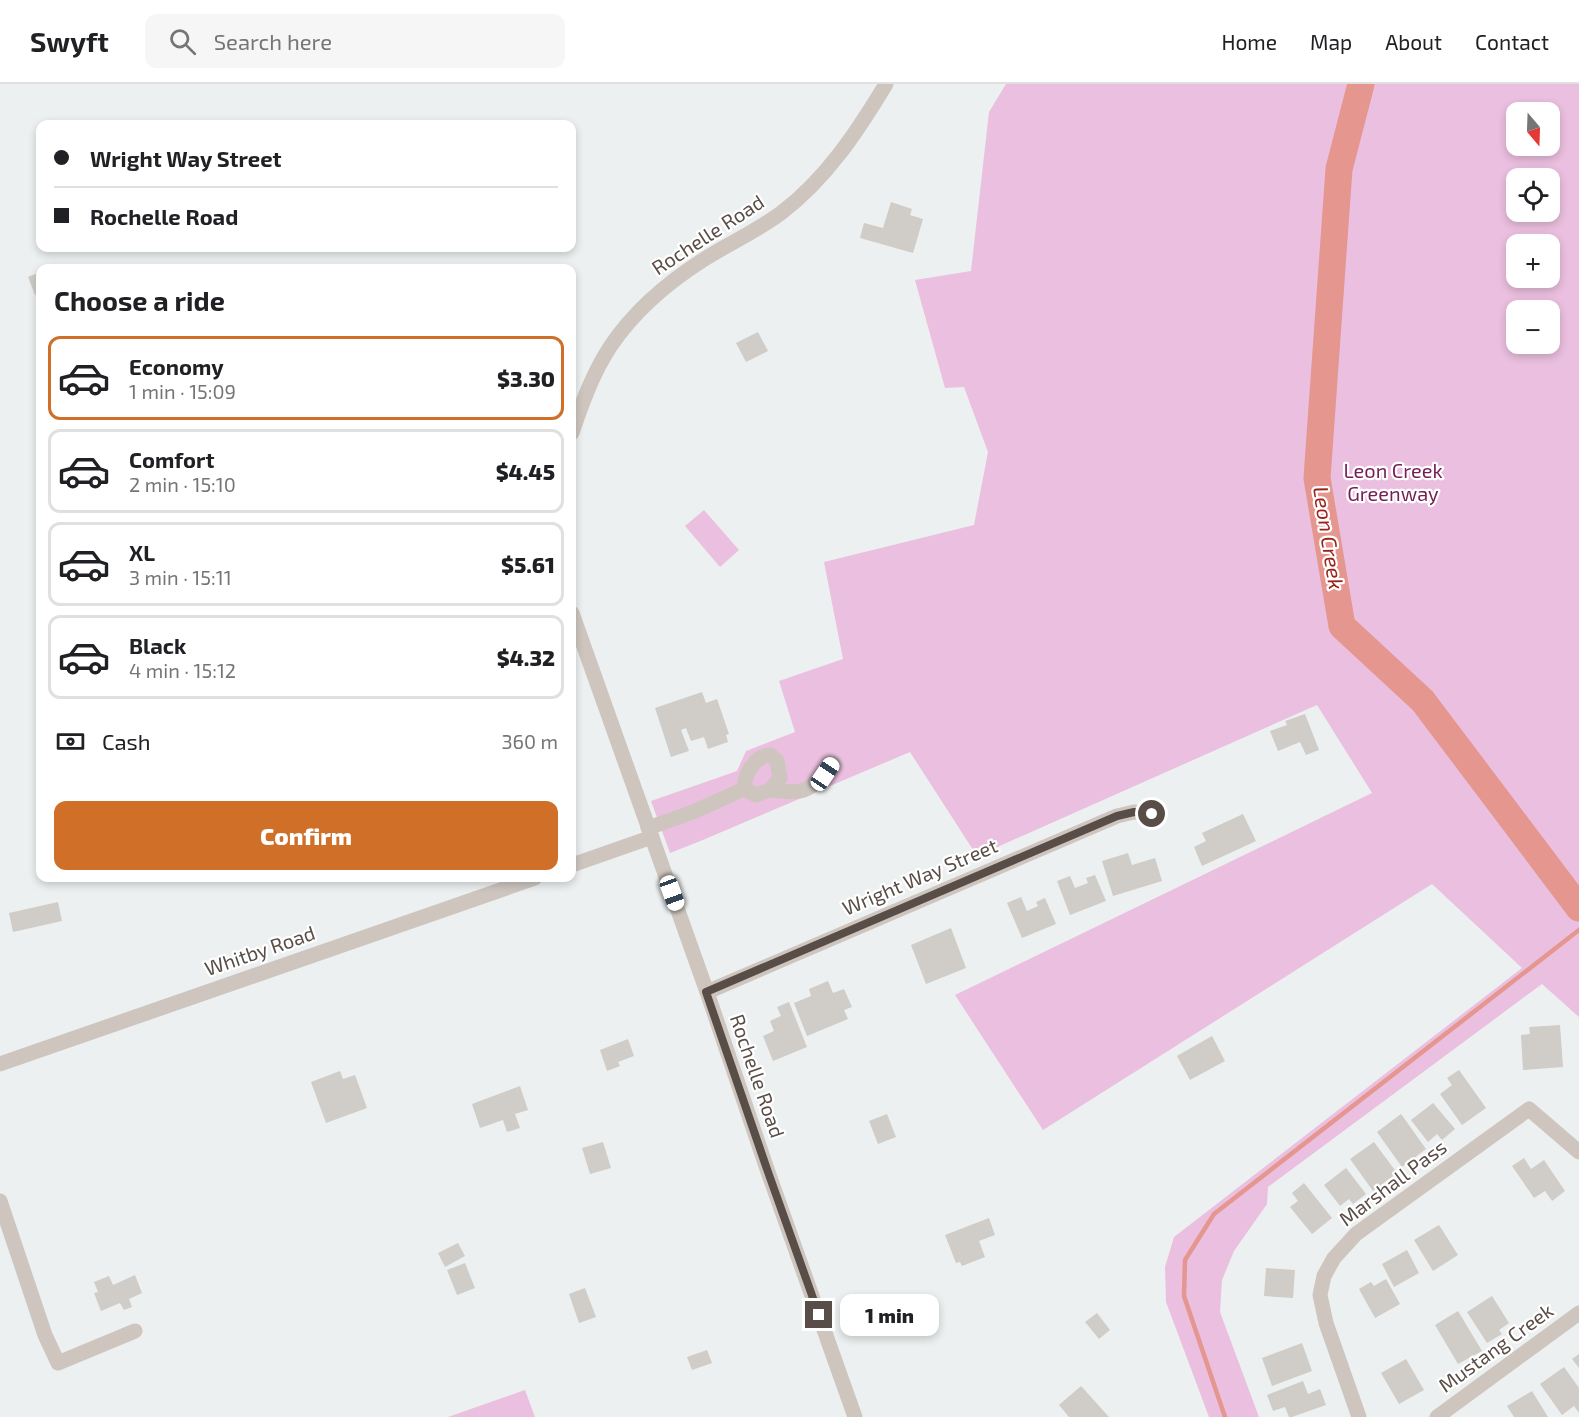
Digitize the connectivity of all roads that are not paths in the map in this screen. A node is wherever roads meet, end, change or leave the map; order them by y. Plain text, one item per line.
1 (886, 84) edge
2 (576, 420) edge
3 (576, 624) edge
4 (833, 763) dead end
5 (744, 789) junction
6 (771, 790) junction
7 (1152, 814) dead end
8 (650, 833) junction
9 (576, 863) edge
10 (523, 882) edge
11 (706, 992) junction
12 (0, 1064) edge
13 (1579, 1152) edge
14 (0, 1201) edge
15 (1579, 1313) edge
16 (135, 1331) dead end
17 (855, 1417) edge
18 (1359, 1417) edge
19 (1437, 1417) edge

1 - 2 street, Rochelle Road
3 - 8 street, Rochelle Road
4 - 6 street
5 - 6 street
5 - 6 street
5 - 8 street
7 - 11 street, Wright Way Street
8 - 9 street
8 - 11 street, Rochelle Road
10 - 12 street, Whitby Road
11 - 17 street, Rochelle Road
13 - 18 street, Marshall Pass
14 - 16 street
15 - 19 street, Mustang Creek

